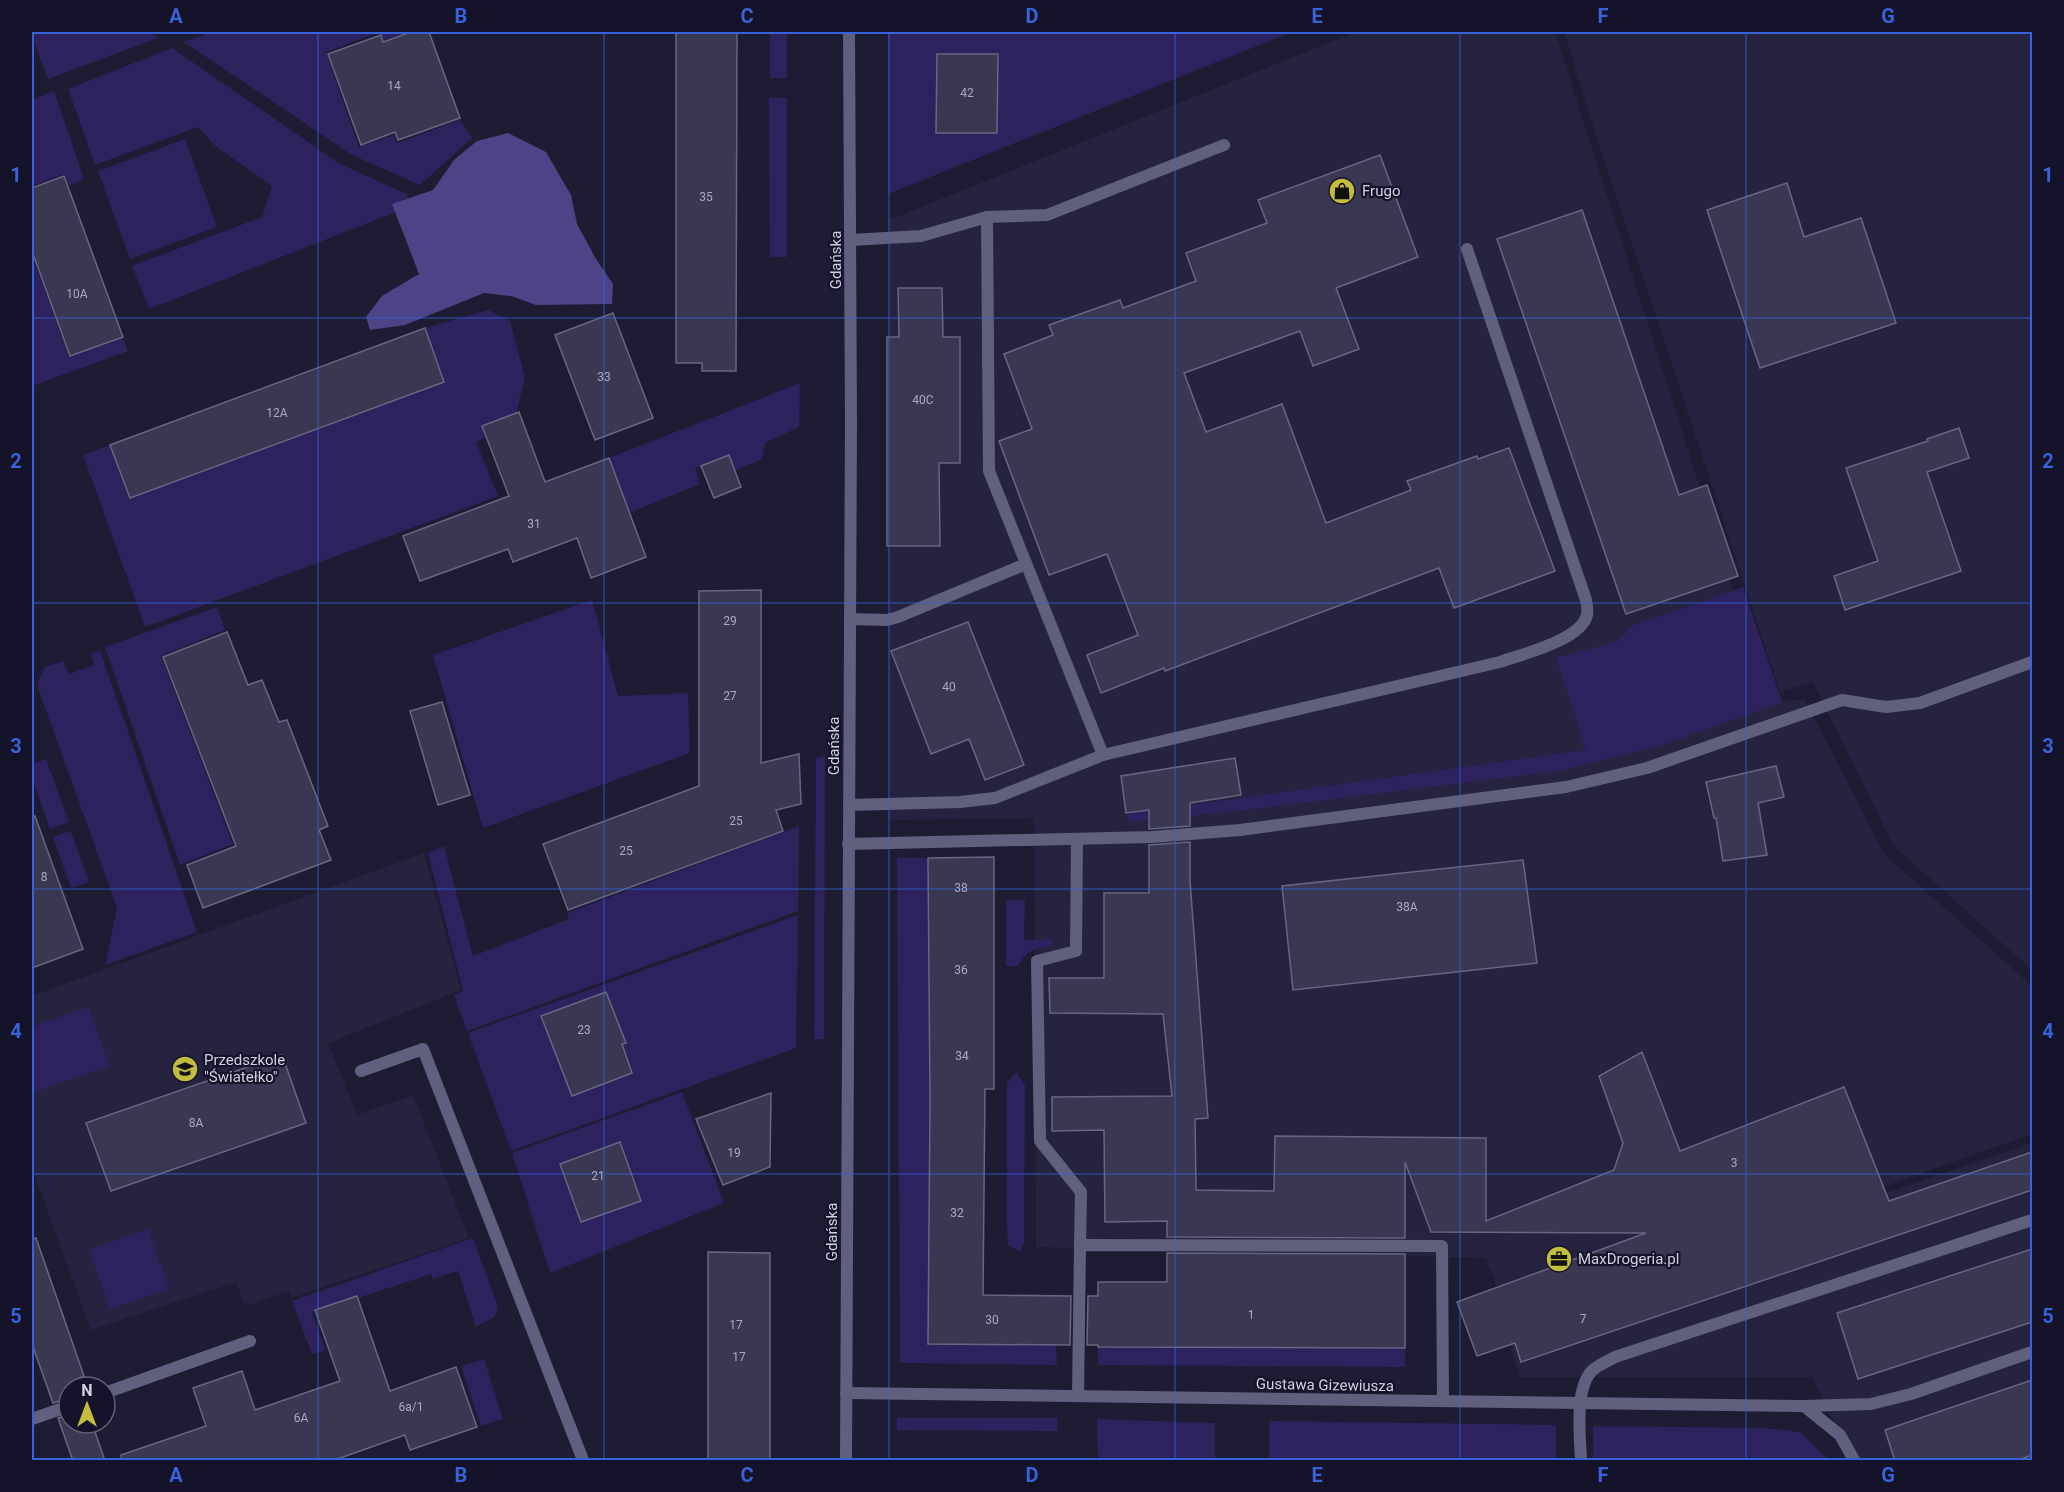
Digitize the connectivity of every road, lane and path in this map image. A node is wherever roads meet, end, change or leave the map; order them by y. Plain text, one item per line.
1 (849, 32) edge
2 (1224, 145) dead end
3 (987, 217) junction
4 (850, 240) junction
5 (1467, 249) dead end
6 (1026, 564) junction
7 (850, 619) junction
8 (2032, 662) edge
9 (1103, 755) junction
10 (849, 805) junction
11 (1077, 839) junction
12 (848, 844) junction
13 (361, 1071) dead end
14 (2032, 1220) edge
15 (1080, 1245) junction
16 (250, 1341) dead end
17 (2032, 1352) edge
18 (117, 1389) edge
19 (846, 1393) junction
20 (1078, 1396) junction
21 (1443, 1401) junction
22 (1580, 1403) junction
23 (1804, 1406) junction
24 (57, 1410) edge
25 (32, 1419) edge
26 (583, 1461) edge
27 (846, 1461) edge
28 (1581, 1461) edge
29 (1854, 1461) edge

1 - 4 street, Gdańska
2 - 3 street
3 - 4 street
3 - 6 street
4 - 7 street, Gdańska
5 - 9 street
6 - 7 street
6 - 9 street
7 - 10 street, Gdańska
8 - 11 street
9 - 10 street
10 - 12 street, Gdańska
11 - 12 street
11 - 15 street
12 - 19 street, Gdańska
13 - 26 street
14 - 22 street
15 - 20 street
15 - 21 street
16 - 18 street
17 - 23 street, Gustawa Gizewiusza
19 - 20 street, Gustawa Gizewiusza
19 - 27 street, Gdańska
20 - 21 street, Gustawa Gizewiusza
21 - 22 street, Gustawa Gizewiusza
22 - 23 street, Gustawa Gizewiusza
22 - 28 street
23 - 29 street
24 - 25 street

